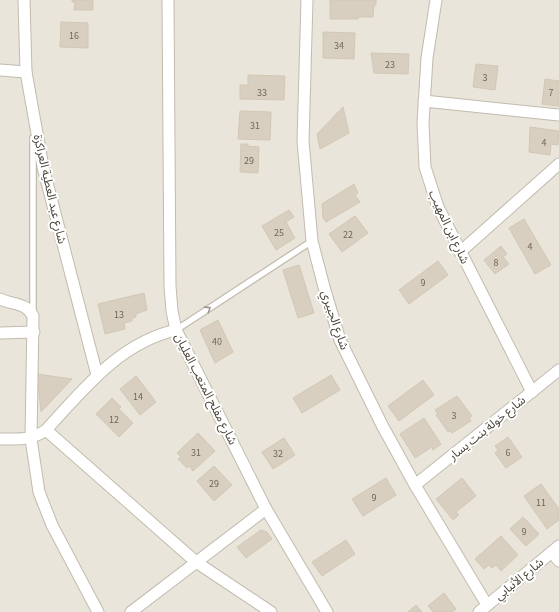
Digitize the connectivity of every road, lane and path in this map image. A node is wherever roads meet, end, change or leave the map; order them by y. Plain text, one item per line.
1 (24, 0) edge
2 (168, 0) edge
3 (307, 0) edge
4 (436, 0) edge
5 (0, 70) edge
6 (26, 72) junction
7 (424, 101) junction
8 (33, 114) junction
9 (559, 115) edge
10 (559, 164) edge
11 (312, 241) junction
12 (460, 252) junction
13 (0, 299) edge
14 (33, 316) junction
15 (176, 330) junction
16 (34, 332) junction
17 (0, 333) edge
18 (559, 370) edge
19 (97, 374) junction
20 (532, 392) junction
21 (46, 430) junction
22 (0, 439) edge
23 (31, 439) junction
24 (415, 485) junction
25 (266, 509) junction
26 (555, 549) edge
27 (559, 561) edge
28 (196, 562) junction
29 (483, 608) edge
30 (98, 612) edge
31 (131, 612) edge
32 (271, 612) edge
33 (327, 612) edge

1 - 6 street, شارع عبد العطية العراكزة
2 - 15 street, شارع مفلح المتعب العليان
3 - 11 street, شارع الجبيري
4 - 7 street, شارع ابن المهيب
5 - 6 street
6 - 8 street, شارع عبد العطية العراكزة
7 - 9 street
7 - 12 street, شارع ابن المهيب
8 - 14 lane
8 - 19 street, شارع عبد العطية العراكزة
10 - 12 street
15 -> 11 lane
11 - 24 street, شارع الجبيري
12 - 20 street, شارع ابن المهيب
13 - 14 street
14 - 16 street
15 - 19 street
15 - 25 street, شارع مفلح المتعب العليان
16 - 17 street
16 - 23 street
18 - 20 street, شارع خولة بنت يسار
19 - 21 street
20 - 24 street, شارع خولة بنت يسار
21 - 23 street
21 - 28 street
22 - 23 street
23 - 30 street
24 - 29 street, شارع الجبيري
25 - 28 street
25 - 33 street, شارع مفلح المتعب العليان
26 - 27 street
26 - 29 street, شارع الأنبابي
28 - 31 street
28 - 32 street

